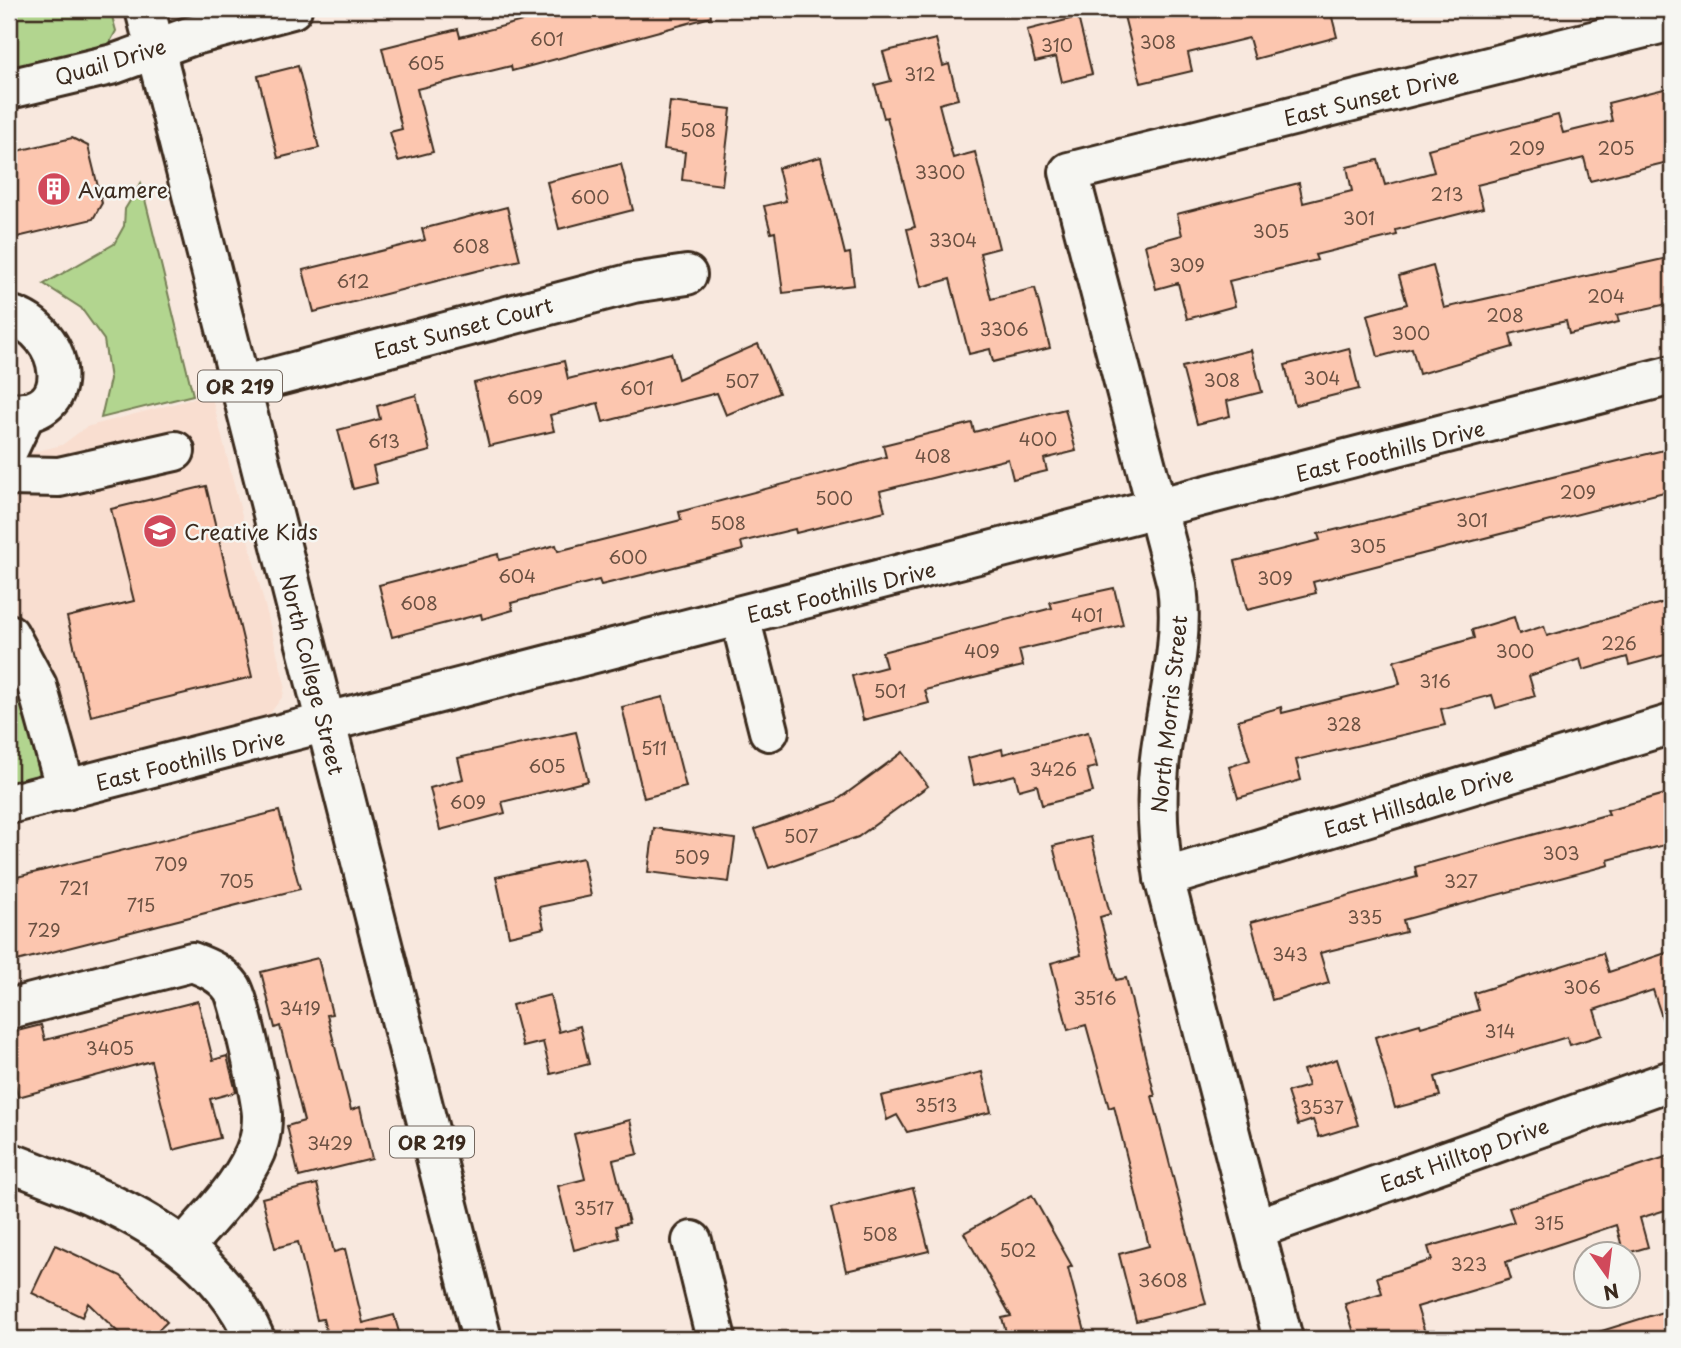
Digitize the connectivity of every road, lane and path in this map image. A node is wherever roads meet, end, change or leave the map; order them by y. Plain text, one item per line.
1 (145, 9) edge
2 (292, 9) edge
3 (1672, 21) edge
4 (155, 48) junction
5 (9, 89) edge
6 (1069, 172) joint
7 (687, 275) dead end
8 (9, 315) edge
9 (1672, 375) edge
10 (240, 386) junction
11 (18, 412) edge
12 (9, 448) edge
13 (175, 451) dead end
14 (9, 476) edge
15 (1157, 509) junction
16 (740, 617) junction
17 (9, 634) edge
18 (326, 724) junction
19 (1672, 724) edge
20 (769, 731) dead end
21 (66, 790) junction
22 (9, 804) edge
23 (1164, 878) junction
24 (9, 1009) edge
25 (1672, 1080) edge
26 (9, 1163) edge
27 (1255, 1229) junction
28 (692, 1241) dead end
29 (184, 1247) junction
30 (255, 1339) edge
31 (482, 1339) edge
32 (716, 1339) edge
33 (1283, 1339) edge

1 - 4 street, North College Street / OR 219
2 - 4 street, Quail Drive
3 - 6 street, East Sunset Drive
4 - 5 street, Quail Drive
4 - 10 street, North College Street / OR 219
6 - 15 street, North Morris Street
7 - 10 street, East Sunset Court
8 - 11 street
9 - 15 street, East Foothills Drive
10 - 18 street, North College Street / OR 219
11 - 12 street
13 - 14 street
15 - 16 street, East Foothills Drive
15 - 23 street, North Morris Street
16 - 18 street, East Foothills Drive
16 - 20 street
17 - 21 street
18 - 21 street, East Foothills Drive
18 - 31 street, North College Street / OR 219
19 - 23 street, East Hillsdale Drive
21 - 22 street, East Foothills Drive
23 - 27 street, North Morris Street
24 - 29 street
25 - 27 street, East Hilltop Drive
26 - 29 street
27 - 33 street, North Morris Street
28 - 32 street
29 - 30 street

